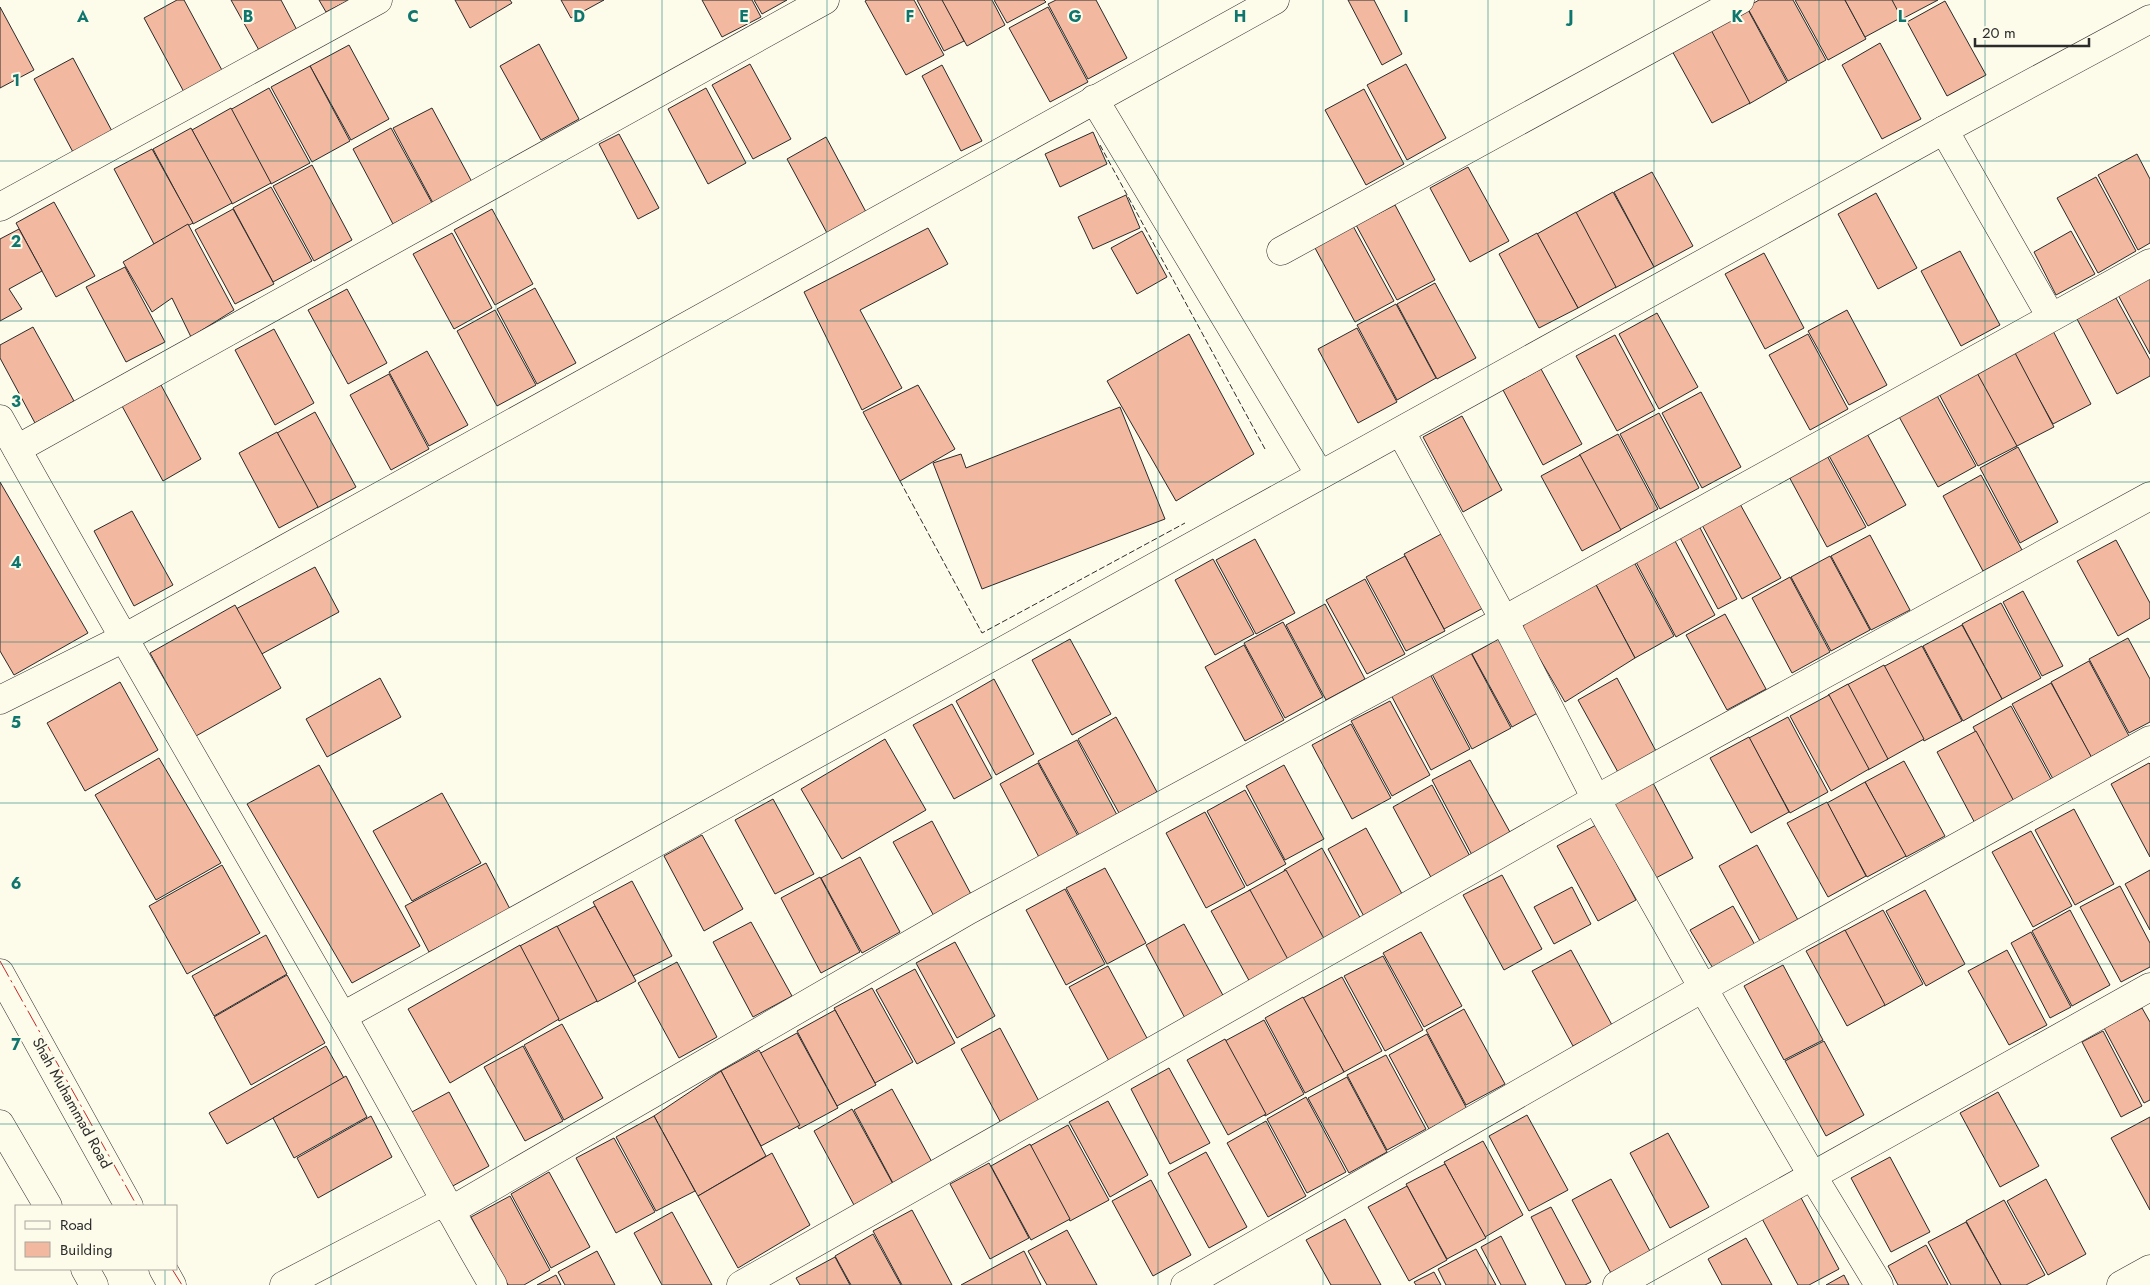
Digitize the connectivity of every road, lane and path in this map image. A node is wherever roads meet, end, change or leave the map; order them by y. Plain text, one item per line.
1 (378, 0) edge
2 (825, 0) edge
3 (1275, 0) edge
4 (1740, 0) edge
5 (2150, 19) edge
6 (1094, 100) junction
7 (1944, 130) junction
8 (0, 208) edge
9 (1281, 251) dead end
10 (2150, 263) edge
11 (2051, 316) junction
12 (0, 419) edge
13 (1401, 432) junction
14 (17, 449) junction
15 (1320, 475) junction
16 (2150, 496) edge
17 (1504, 620) junction
18 (124, 638) junction
19 (0, 700) edge
20 (2150, 740) edge
21 (1596, 799) junction
22 (0, 973) edge
23 (2150, 987) edge
24 (1703, 988) junction
25 (343, 1016) junction
26 (2, 1133) edge
27 (1812, 1175) junction
28 (47, 1205) edge
29 (128, 1205) edge
30 (448, 1206) junction
31 (2150, 1269) edge
32 (86, 1270) edge
33 (164, 1270) edge
34 (94, 1285) edge
35 (172, 1285) edge
36 (284, 1285) edge
37 (493, 1285) edge
38 (741, 1285) edge
39 (1185, 1285) edge
40 (1617, 1285) edge
41 (1879, 1285) edge
42 (2121, 1285) edge

1 - 8 street
2 - 14 street
3 - 6 street
4 - 9 street
5 - 7 street
6 - 15 street
6 - 18 street
7 - 11 street
7 - 13 street
10 - 11 street
11 - 17 street
12 - 14 street
13 - 15 street
13 - 17 street
14 - 18 street
15 - 25 street
16 - 21 street
17 - 21 street
17 - 30 street
18 - 19 street
18 - 25 street
20 - 24 street
21 - 24 street
21 - 38 street
22 - 29 street, Shah Muhammad Road
23 - 27 street
24 - 27 street
24 - 39 street
25 - 30 street
26 - 28 street
27 - 40 street
27 - 41 street
30 - 36 street
30 - 37 street
31 - 42 street
32 - 34 street
33 - 35 street

